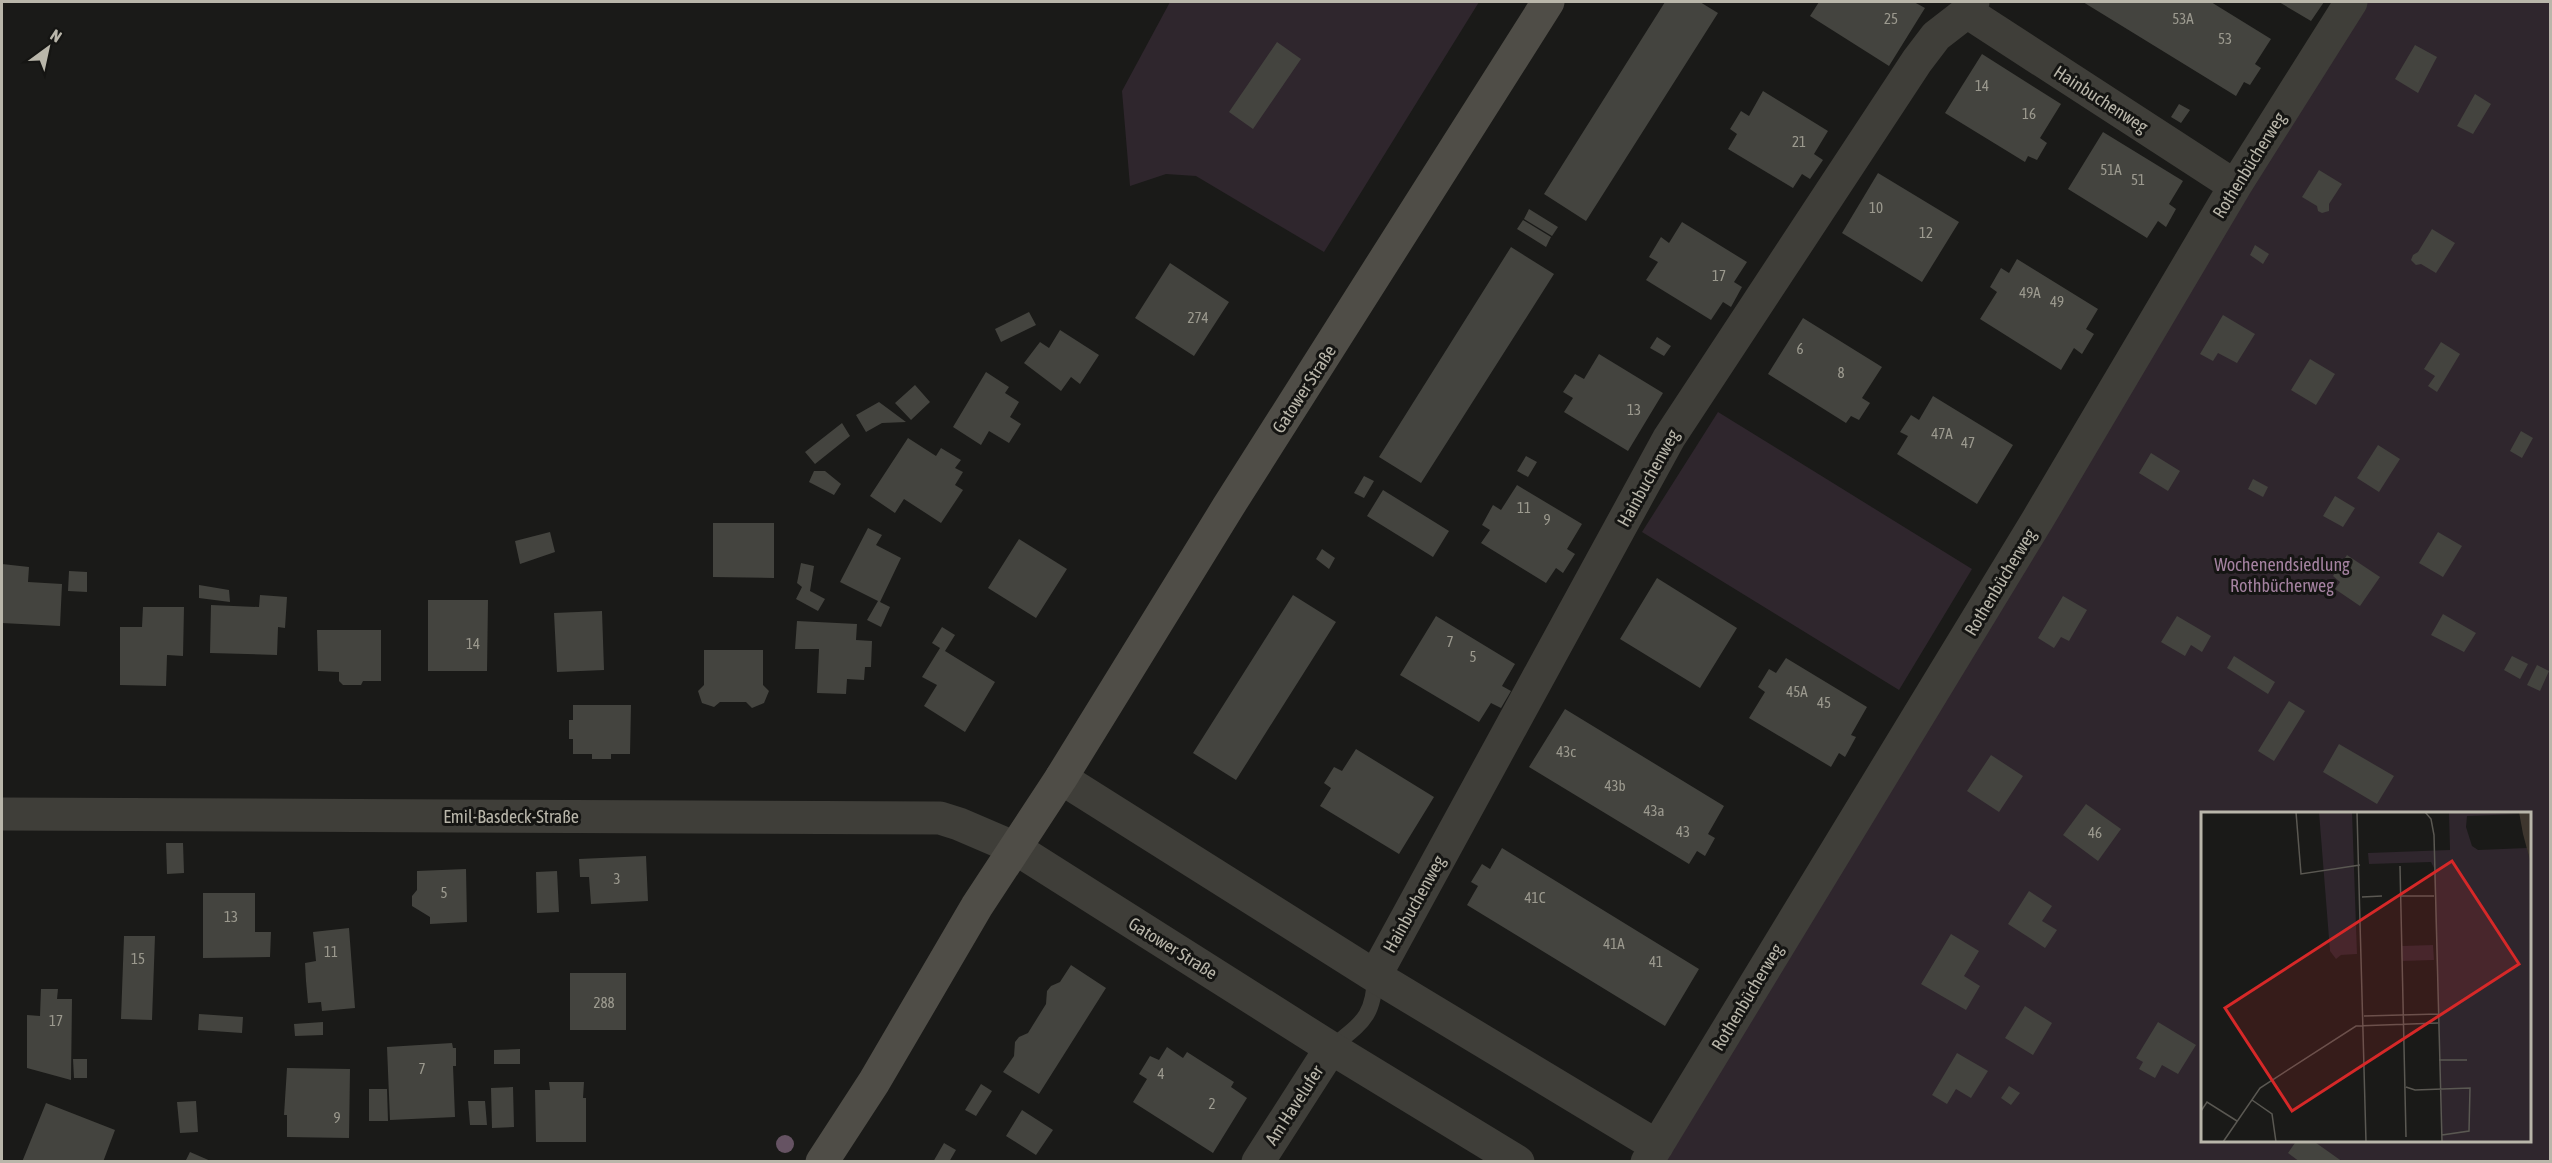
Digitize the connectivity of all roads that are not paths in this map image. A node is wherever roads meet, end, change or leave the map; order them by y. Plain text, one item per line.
1 (1548, 2) edge
2 (2351, 2) edge
3 (1970, 7) edge
4 (2235, 186) junction
5 (1061, 778) junction
6 (2, 814) edge
7 (1015, 849) junction
8 (1375, 976) junction
9 (1331, 1048) junction
10 (1652, 1154) edge
11 (822, 1161) edge
12 (1258, 1161) edge
13 (1518, 1161) edge

1 - 5 main road, Gatower Straße
2 - 4 street, Rothenbücherweg
3 - 4 street, Hainbuchenweg
3 - 8 street, Hainbuchenweg
4 - 10 street, Rothenbücherweg
5 - 7 main road, Gatower Straße
5 - 8 street
6 - 7 street, Emil-Basdeck-Straße
7 - 9 street, Gatower Straße
7 - 11 main road, Gatower Straße
8 - 9 lane
8 - 10 street
9 - 12 street, Am Havelufer
9 - 13 street, Gatower Straße

